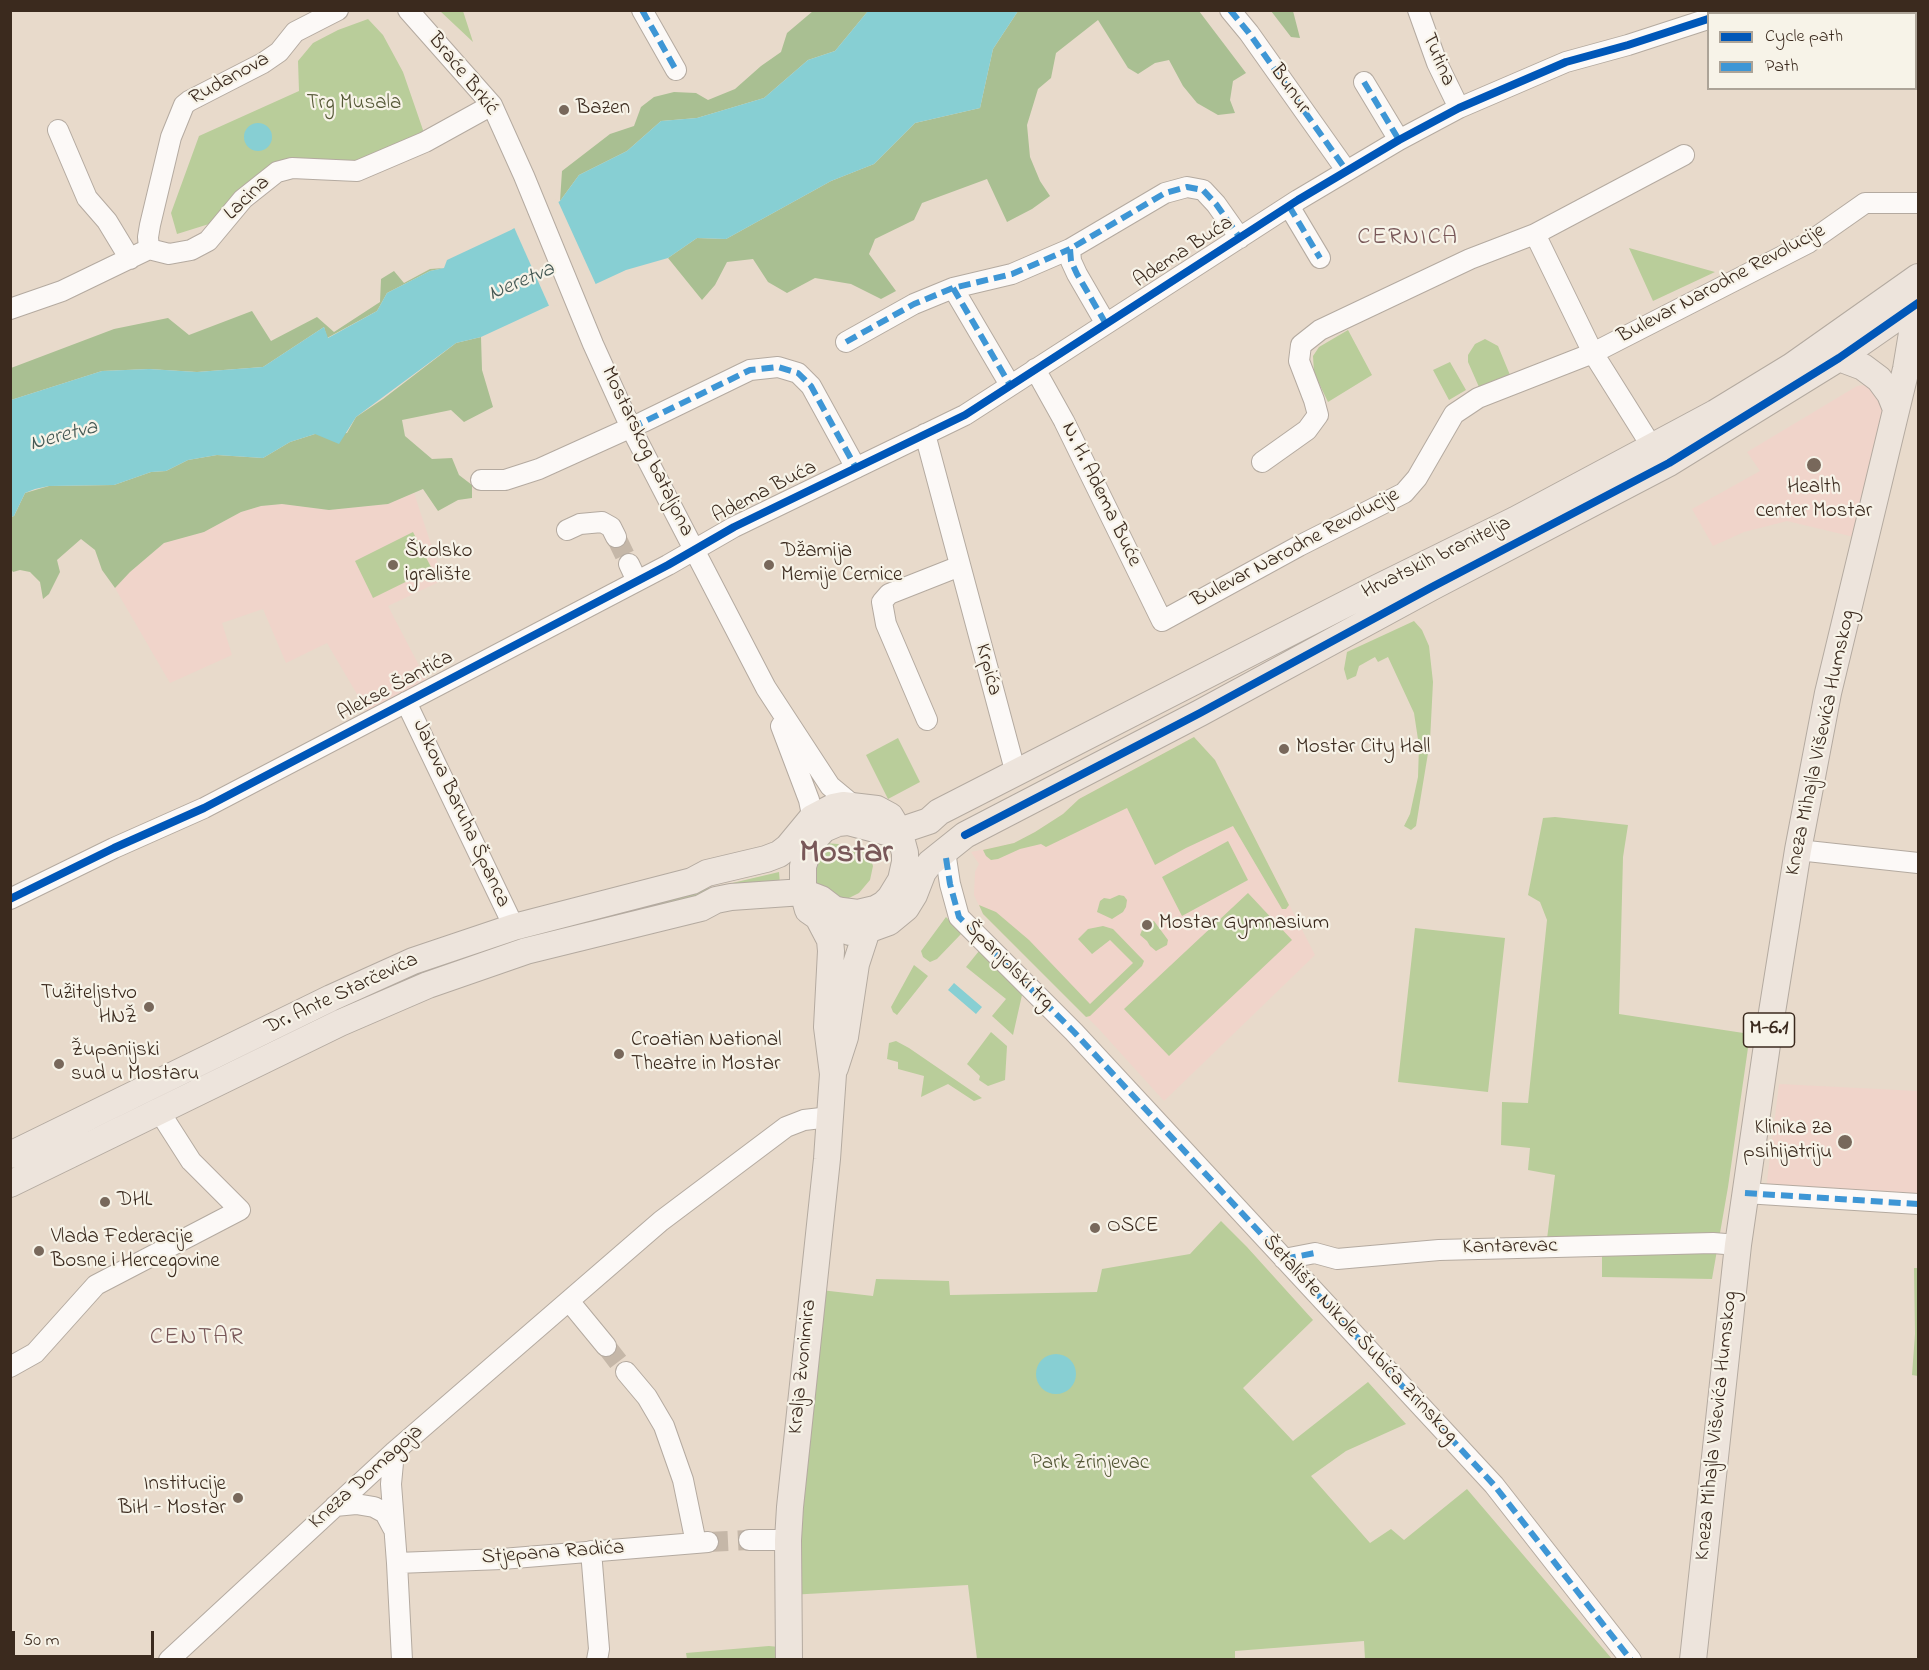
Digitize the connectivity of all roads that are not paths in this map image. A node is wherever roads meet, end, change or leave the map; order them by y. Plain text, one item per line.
1 (338, 10) edge
2 (408, 10) edge
3 (642, 10) edge
4 (1230, 10) edge
5 (1418, 10) edge
6 (1707, 19) edge
7 (676, 70) dead end
8 (1364, 82) dead end
9 (492, 105) junction
10 (1459, 108) junction
11 (58, 130) dead end
12 (1399, 140) junction
13 (1684, 155) dead end
14 (1346, 170) junction
15 (1918, 203) edge
16 (1289, 206) junction
17 (1535, 234) junction
18 (1239, 238) junction
19 (149, 249) junction
20 (1070, 249) junction
21 (1320, 258) dead end
22 (130, 259) junction
23 (1918, 277) edge
24 (953, 288) junction
25 (1918, 301) edge
26 (10, 309) edge
27 (1106, 324) junction
28 (846, 342) dead end
29 (593, 344) joint
30 (1593, 353) junction
31 (1839, 358) junction
32 (1035, 369) junction
33 (1010, 386) junction
34 (1896, 409) junction
35 (631, 428) junction
36 (925, 435) junction
37 (1652, 447) junction
38 (1262, 462) dead end
39 (856, 468) junction
40 (481, 480) dead end
41 (567, 530) dead end
42 (616, 537) tunnel mouth
43 (694, 550) junction
44 (960, 566) junction
45 (1162, 621) joint
46 (766, 688) junction
47 (406, 702) junction
48 (927, 720) dead end
49 (1016, 774) junction
50 (854, 806) junction
51 (894, 823) junction
52 (965, 835) junction
53 (810, 839) junction
54 (1798, 850) junction
55 (946, 858) dead end
56 (1918, 863) edge
57 (903, 872) junction
58 (692, 881) junction
59 (10, 899) edge
60 (810, 907) junction
61 (871, 920) junction
62 (514, 927) junction
63 (1074, 1032) joint
64 (833, 1074) junction
65 (159, 1111) junction
66 (830, 1117) junction
67 (10, 1155) edge
68 (10, 1184) edge
69 (1745, 1193) junction
70 (1918, 1204) edge
71 (1738, 1245) junction
72 (1284, 1259) junction
73 (569, 1301) junction
74 (606, 1346) tunnel mouth
75 (10, 1367) edge
76 (626, 1372) tunnel mouth
77 (394, 1452) junction
78 (335, 1506) junction
79 (394, 1530) junction
80 (749, 1540) tunnel mouth
81 (788, 1540) junction
82 (591, 1551) junction
83 (397, 1563) junction
84 (169, 1659) edge
85 (402, 1659) edge
86 (597, 1659) edge
87 (789, 1659) edge
88 (1631, 1659) edge
89 (1693, 1659) edge

1 - 19 street, Rudanova
2 - 9 street, Braće Brkić
3 - 7 street
4 - 14 street, Bunur
5 - 10 street, Tutina
6 - 10 street, Adema Buća
8 - 12 street
9 - 19 street, Lacina
9 - 29 street, Braće Brkić
10 - 12 street, Adema Buća
11 - 22 street
12 - 14 street, Adema Buća
13 - 17 street
14 - 16 street, Adema Buća
15 - 30 street, Bulevar Narodne Revolucije
16 - 18 street, Adema Buća
16 - 21 street
17 - 30 street, Bulevar Narodne Revolucije
17 - 38 street
18 - 20 street
18 - 27 street, Adema Buća
19 - 22 street
20 - 24 street
20 - 27 street
22 - 26 street
23 - 37 main road, Hrvatskih branitelja
24 - 28 street
24 - 33 street
25 - 31 main road
25 - 34 main road, Kneza Mihajla Viševića Humskog / M-6.1
27 - 32 street, Adema Buća
29 - 35 street, Mostarskog bataljona
30 - 37 street, Bulevar Narodne Revolucije
30 - 45 street, Bulevar Narodne Revolucije
31 - 34 main road
31 - 52 main road
32 - 33 street, Adema Buća
32 - 45 street, N. H. Adema Buće
33 - 36 street, Adema Buća
34 - 54 main road, Kneza Mihajla Viševića Humskog / M-6.1
35 - 39 street
35 - 40 street
35 - 43 street, Mostarskog bataljona
36 - 39 street, Adema Buća
36 - 44 street, Krpića
37 - 49 main road, Hrvatskih branitelja
39 - 43 street, Adema Buća
41 - 42 street
43 - 46 street, Mostarskog bataljona
43 - 47 street, Alekse Šantića
44 - 48 street
44 - 49 street, Krpića
46 - 50 street, Mostarskog bataljona
46 - 53 street, Mostarskog bataljona
47 - 59 street, Alekse Šantića
47 - 62 street, Jakova Baruha Španca
49 - 51 main road, Hrvatskih branitelja
50 - 51 main road
50 - 53 main road, Dr. Ante Starčevića
51 - 53 main road
51 - 57 main road
52 - 57 main road
52 - 61 main road
53 - 58 main road, Dr. Ante Starčevića
53 - 58 main road, Dr. Ante Starčevića
53 - 60 main road
54 - 56 street
54 - 69 main road, Kneza Mihajla Viševića Humskog / M-6.1
55 - 63 street, Španjolski trg
57 - 61 main road
58 - 62 main road, Dr. Ante Starčevića
60 - 61 main road
60 - 64 main road, Kralja Zvonimira
60 - 65 main road
61 - 64 main road, Kralja Zvonimira
62 - 67 main road, Dr. Ante Starčevića
63 - 72 street, Šetalište Nikole Šubića Zrinskog
64 - 66 main road, Kralja Zvonimira
65 - 68 main road
65 - 75 street
66 - 73 street, Kneza Domagoja
66 - 81 main road, Kralja Zvonimira
69 - 70 street
69 - 71 main road, Kneza Mihajla Viševića Humskog / M-6.1
71 - 72 street, Kantarevac
71 - 89 main road, Kneza Mihajla Viševića Humskog / M-6.1
72 - 88 street, Šetalište Nikole Šubića Zrinskog
73 - 74 street
73 - 77 street, Kneza Domagoja
76 - 82 street, Stjepana Radića
77 - 78 street, Kneza Domagoja
77 - 79 street
78 - 79 street
78 - 84 street, Kneza Domagoja
79 - 83 street
80 - 81 street
81 - 87 main road, Kralja Zvonimira
82 - 83 street, Stjepana Radića
82 - 86 street
83 - 85 street

